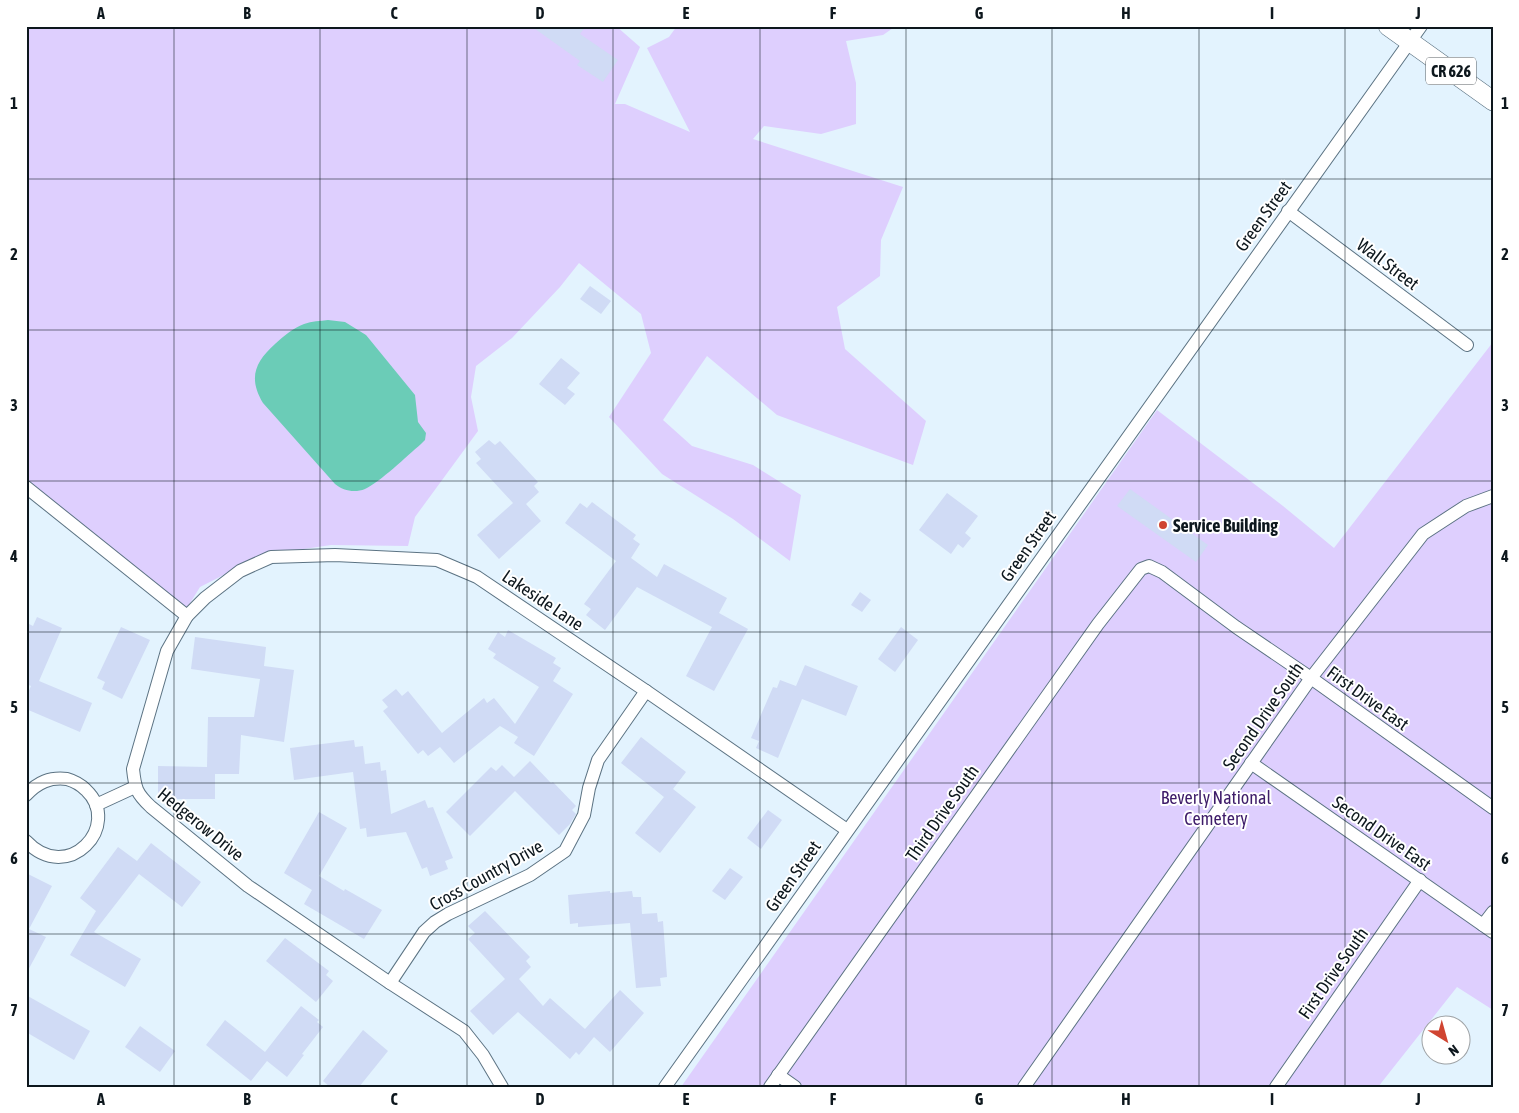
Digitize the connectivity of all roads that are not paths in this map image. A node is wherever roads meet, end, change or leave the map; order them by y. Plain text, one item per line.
1 (1388, 26) edge
2 (1421, 26) edge
3 (1410, 42) junction
4 (1493, 101) edge
5 (1288, 211) junction
6 (1468, 345) dead end
7 (26, 487) edge
8 (1493, 496) edge
9 (1148, 566) joint
10 (187, 616) junction
11 (1311, 678) junction
12 (646, 691) junction
13 (1251, 763) junction
14 (135, 787) junction
15 (26, 794) edge
16 (96, 805) junction
17 (1493, 808) edge
18 (847, 830) junction
19 (26, 841) edge
20 (1420, 880) junction
21 (1493, 912) edge
22 (1488, 928) edge
23 (390, 983) junction
24 (778, 1075) junction
25 (502, 1087) edge
26 (665, 1087) edge
27 (770, 1087) edge
28 (795, 1087) edge
29 (1024, 1087) edge
30 (1276, 1087) edge

1 - 3 main road, CR 626
2 - 3 street, Green Street
3 - 4 main road, CR 626
3 - 5 street, Green Street
5 - 6 street, Wall Street
5 - 18 street, Green Street
7 - 10 street
8 - 11 street, Second Drive South
9 - 11 street, First Drive East
9 - 24 street, Third Drive South
10 - 12 street, Lakeside Lane
10 - 14 street, Hedgerow Drive
11 - 13 street, Second Drive South
11 - 17 street, First Drive East
12 - 18 street, Lakeside Lane
12 - 23 street, Cross Country Drive
13 - 20 street, Second Drive East
13 - 29 street, Second Drive South
14 - 16 street
14 - 23 street, Hedgerow Drive
15 - 16 street
16 - 19 street
18 - 26 street, Green Street
20 - 22 street, Second Drive East
20 - 30 street, First Drive South
21 - 22 street
23 - 25 street, Hedgerow Drive
24 - 27 street, Third Drive South
24 - 28 street

